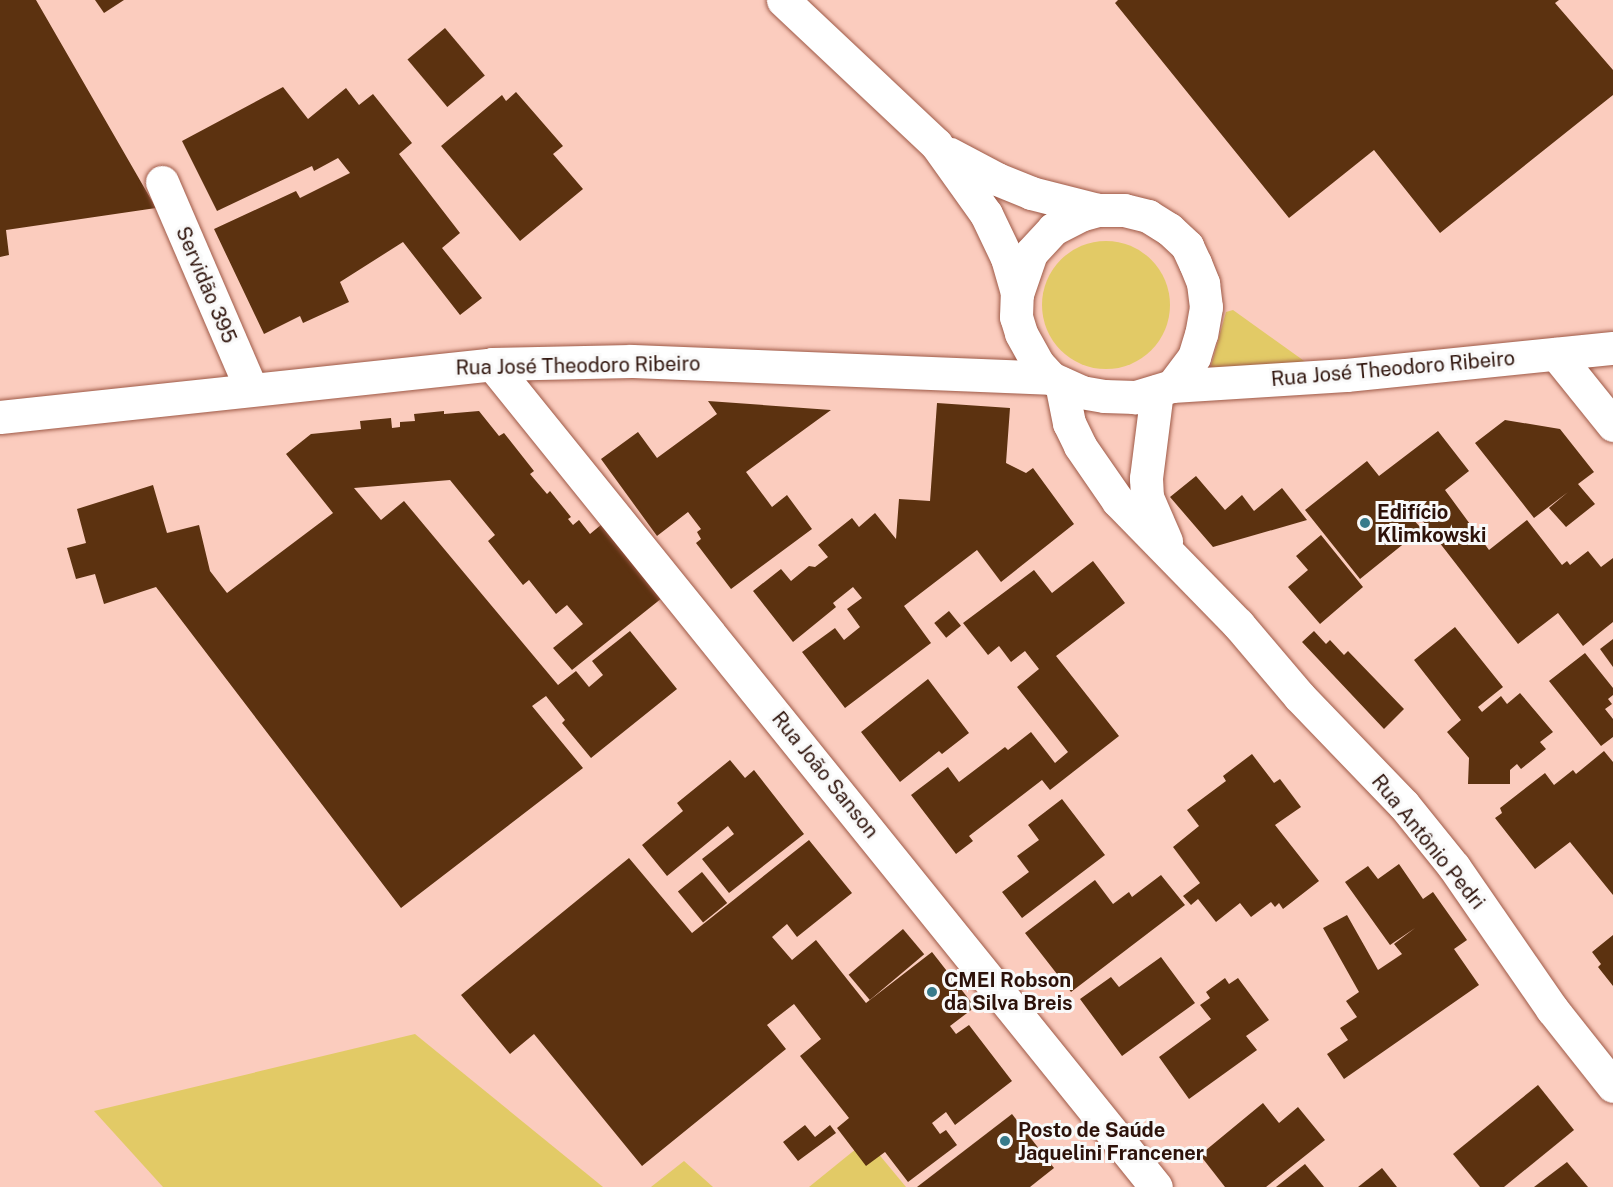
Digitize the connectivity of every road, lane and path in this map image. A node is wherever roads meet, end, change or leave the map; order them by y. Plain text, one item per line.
1 (783, 0) edge
2 (936, 144) junction
3 (162, 182) dead end
4 (1098, 210) junction
5 (1017, 294) junction
6 (1613, 348) edge
7 (1556, 354) junction
8 (492, 364) junction
9 (1056, 380) junction
10 (1164, 388) junction
11 (251, 389) junction
12 (0, 417) edge
13 (1613, 425) edge
14 (1176, 561) junction
15 (1613, 1086) edge
16 (1156, 1187) edge

1 - 2 main road
2 - 4 main road
2 - 5 main road
3 - 11 main road, Servidão 395
4 - 5 main road
4 - 10 main road
5 - 9 main road
6 - 7 main road, Rua José Theodoro Ribeiro
7 - 10 main road, Rua José Theodoro Ribeiro
7 - 13 main road
8 - 9 main road, Rua José Theodoro Ribeiro
8 - 11 main road, Rua José Theodoro Ribeiro
8 - 16 main road, Rua João Sanson
9 - 10 main road
9 - 14 main road, Rua Antônio Pedri
10 - 14 main road, Rua Antônio Pedri
11 - 12 main road, Rua José Theodoro Ribeiro
14 - 15 main road, Rua Antônio Pedri

